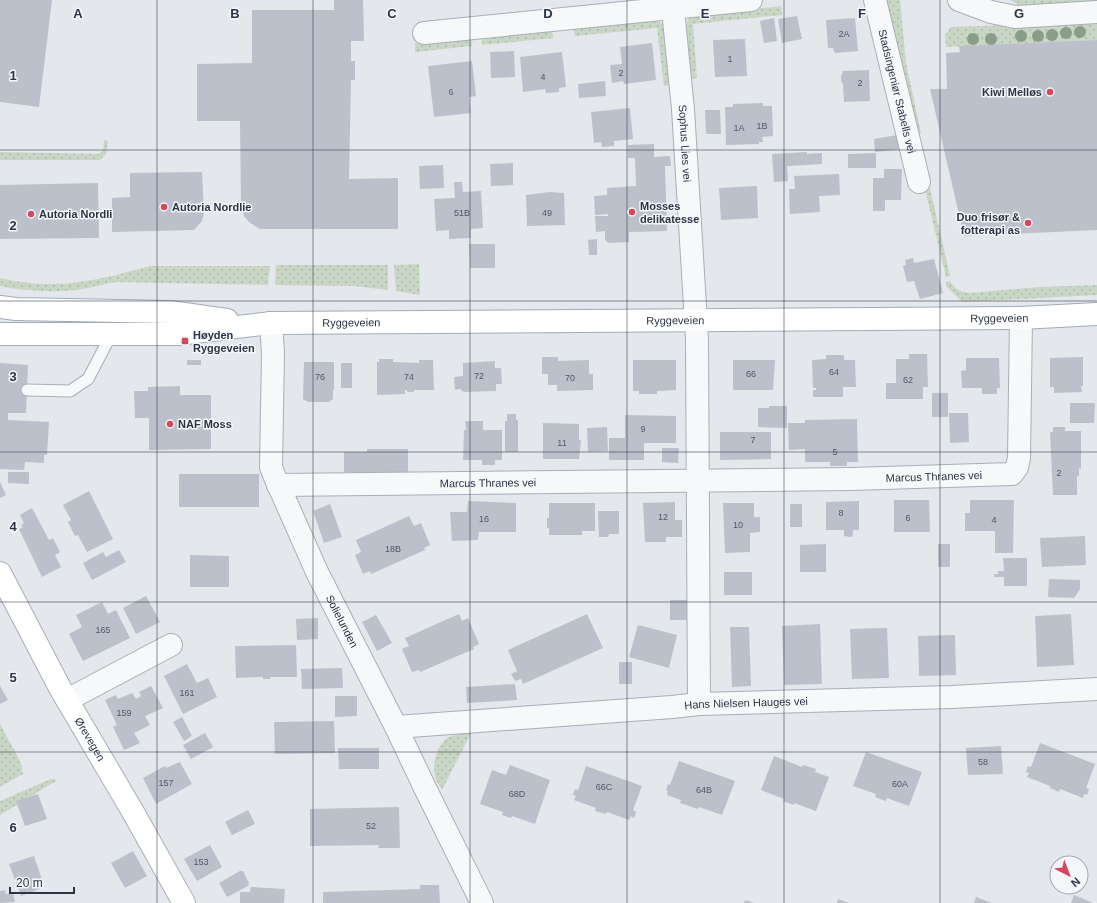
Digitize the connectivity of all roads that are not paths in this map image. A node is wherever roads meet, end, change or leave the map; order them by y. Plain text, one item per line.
1 (751, 0) edge
2 (875, 0) edge
3 (959, 0) edge
4 (672, 4) edge
5 (1097, 12) edge
6 (424, 32) dead end
7 (919, 182) dead end
8 (0, 307) edge
9 (1097, 314) edge
10 (1021, 318) junction
11 (695, 321) junction
12 (262, 324) junction
13 (0, 334) edge
14 (111, 335) junction
15 (27, 390) dead end
16 (699, 480) junction
17 (278, 485) junction
18 (0, 573) edge
19 (171, 645) dead end
20 (1097, 689) edge
21 (67, 700) junction
22 (699, 704) junction
23 (396, 726) junction
24 (184, 903) edge
25 (482, 903) edge

1 - 4 street
2 - 7 street, Stadsingeniør Stabells vei
3 - 5 street
4 - 6 street
4 - 11 street, Sophus Lies vei
8 - 12 main road, Ryggeveien
9 - 10 main road, Ryggeveien
10 - 11 main road, Ryggeveien
10 - 16 street, Marcus Thranes vei
11 - 12 main road, Ryggeveien
11 - 16 street, Sophus Lies vei
12 - 14 main road, Ryggeveien
12 - 17 street, Solielunden
13 - 14 main road, Ryggeveien
14 - 15 lane
16 - 17 street, Marcus Thranes vei
16 - 22 street
17 - 23 street, Solielunden
18 - 21 main road, Ørevegen
19 - 21 street
20 - 22 street, Hans Nielsen Hauges vei
21 - 24 main road, Ørevegen
22 - 23 street, Hans Nielsen Hauges vei
23 - 25 street, Solielunden

